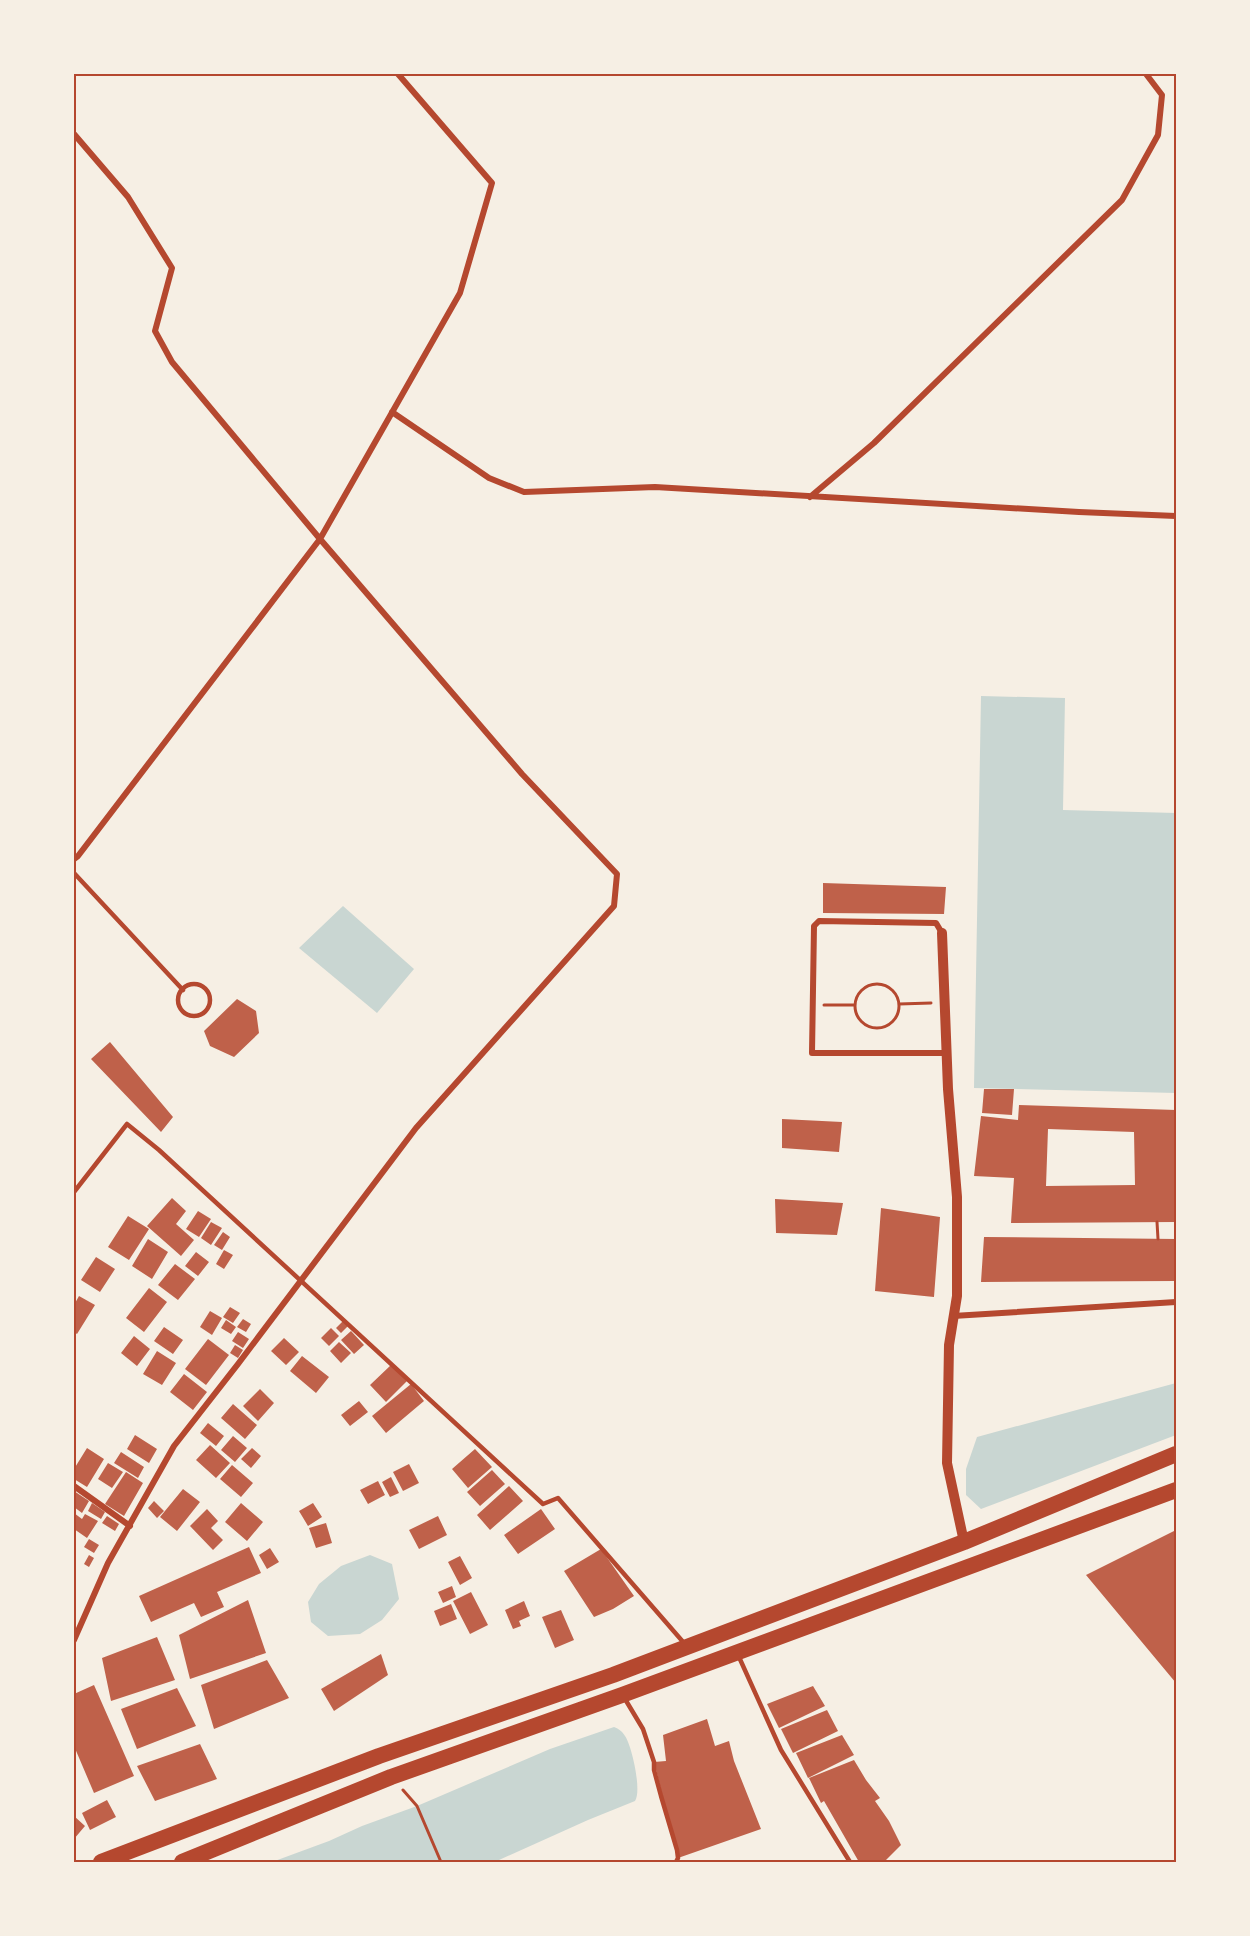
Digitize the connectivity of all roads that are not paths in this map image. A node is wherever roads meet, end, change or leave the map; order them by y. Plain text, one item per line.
1 (398, 74) edge
2 (1146, 74) edge
3 (74, 134) edge
4 (392, 412) junction
5 (810, 497) junction
6 (1176, 516) edge
7 (320, 539) junction
8 (74, 859) edge
9 (74, 873) edge
10 (942, 933) joint
11 (183, 990) junction
12 (946, 1053) junction
13 (74, 1192) edge
14 (301, 1281) junction
15 (1176, 1302) edge
16 (953, 1316) junction
17 (1176, 1454) edge
18 (74, 1486) edge
19 (1176, 1490) edge
20 (130, 1526) junction
21 (963, 1542) junction
22 (963, 1569) junction
23 (74, 1640) edge
24 (688, 1647) junction
25 (737, 1653) junction
26 (613, 1675) junction
27 (622, 1695) junction
28 (101, 1863) edge
29 (182, 1863) edge
30 (676, 1863) edge
31 (850, 1863) edge

1 - 4 street
2 - 5 street
3 - 7 street
4 - 5 street
4 - 7 street
5 - 6 street
7 - 8 street
7 - 14 street
9 - 11 lane
10 - 12 street
10 - 12 street
11 - 11 lane
12 - 16 street
13 - 14 lane
14 - 20 street
14 - 24 lane
15 - 16 street
16 - 21 street
17 - 21 highway
18 - 20 street
19 - 22 highway
20 - 23 street
21 - 22 highway
21 - 24 highway
22 - 25 highway
24 - 26 highway
25 - 27 highway
25 - 31 lane
26 - 27 lane
26 - 28 highway
27 - 29 highway
27 - 30 lane

